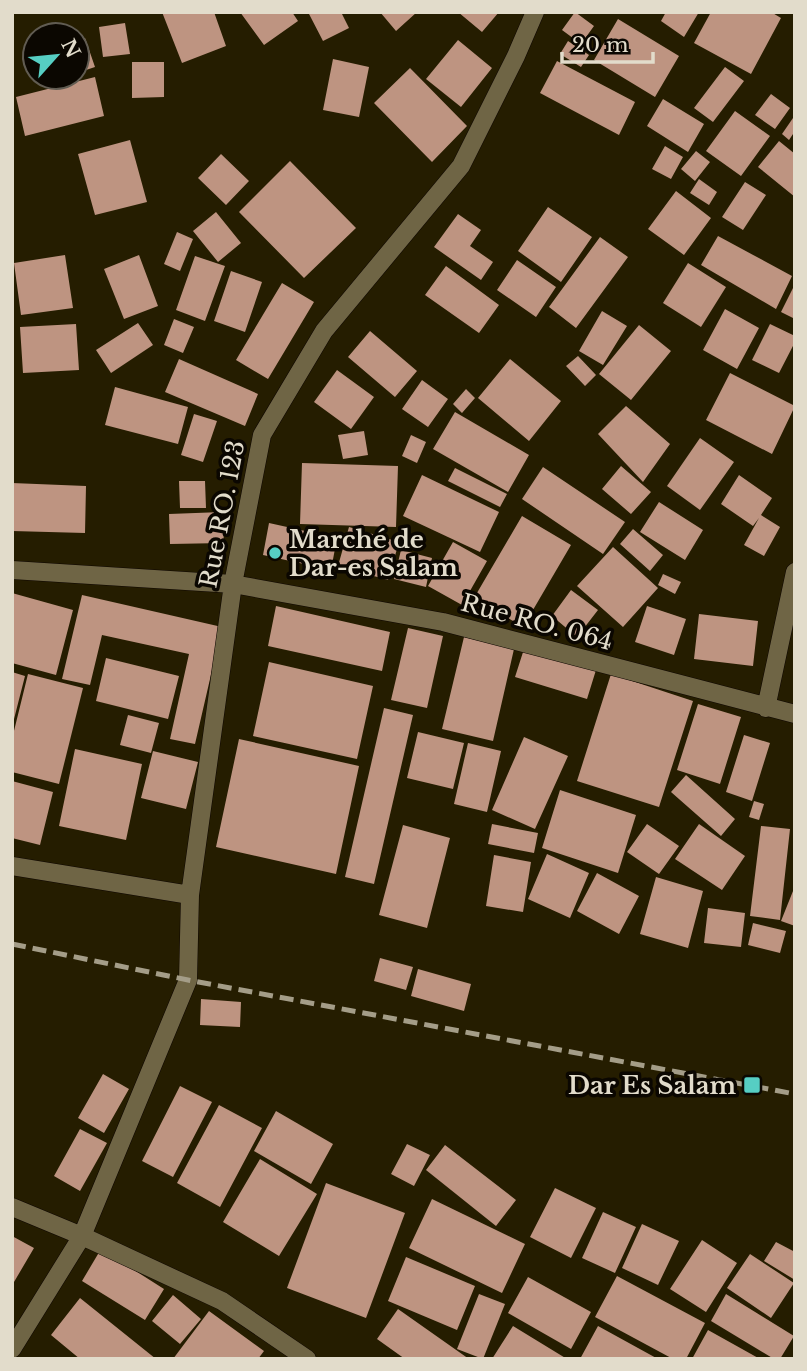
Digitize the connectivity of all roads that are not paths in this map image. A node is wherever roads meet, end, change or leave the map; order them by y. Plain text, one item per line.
1 (534, 12) edge
2 (12, 570) edge
3 (795, 572) edge
4 (233, 583) junction
5 (766, 708) junction
6 (795, 714) edge
7 (12, 866) edge
8 (190, 895) junction
9 (12, 1207) edge
10 (82, 1236) junction
11 (12, 1349) edge
12 (307, 1359) edge

1 - 4 street, Rue RO. 123
2 - 4 street, Rue RO. 064
3 - 5 street
4 - 5 street, Rue RO. 064
4 - 8 street, Rue RO. 123
5 - 6 street, Rue RO. 064
7 - 8 street
8 - 10 street, Rue RO. 123
9 - 10 street
10 - 11 street
10 - 12 street

